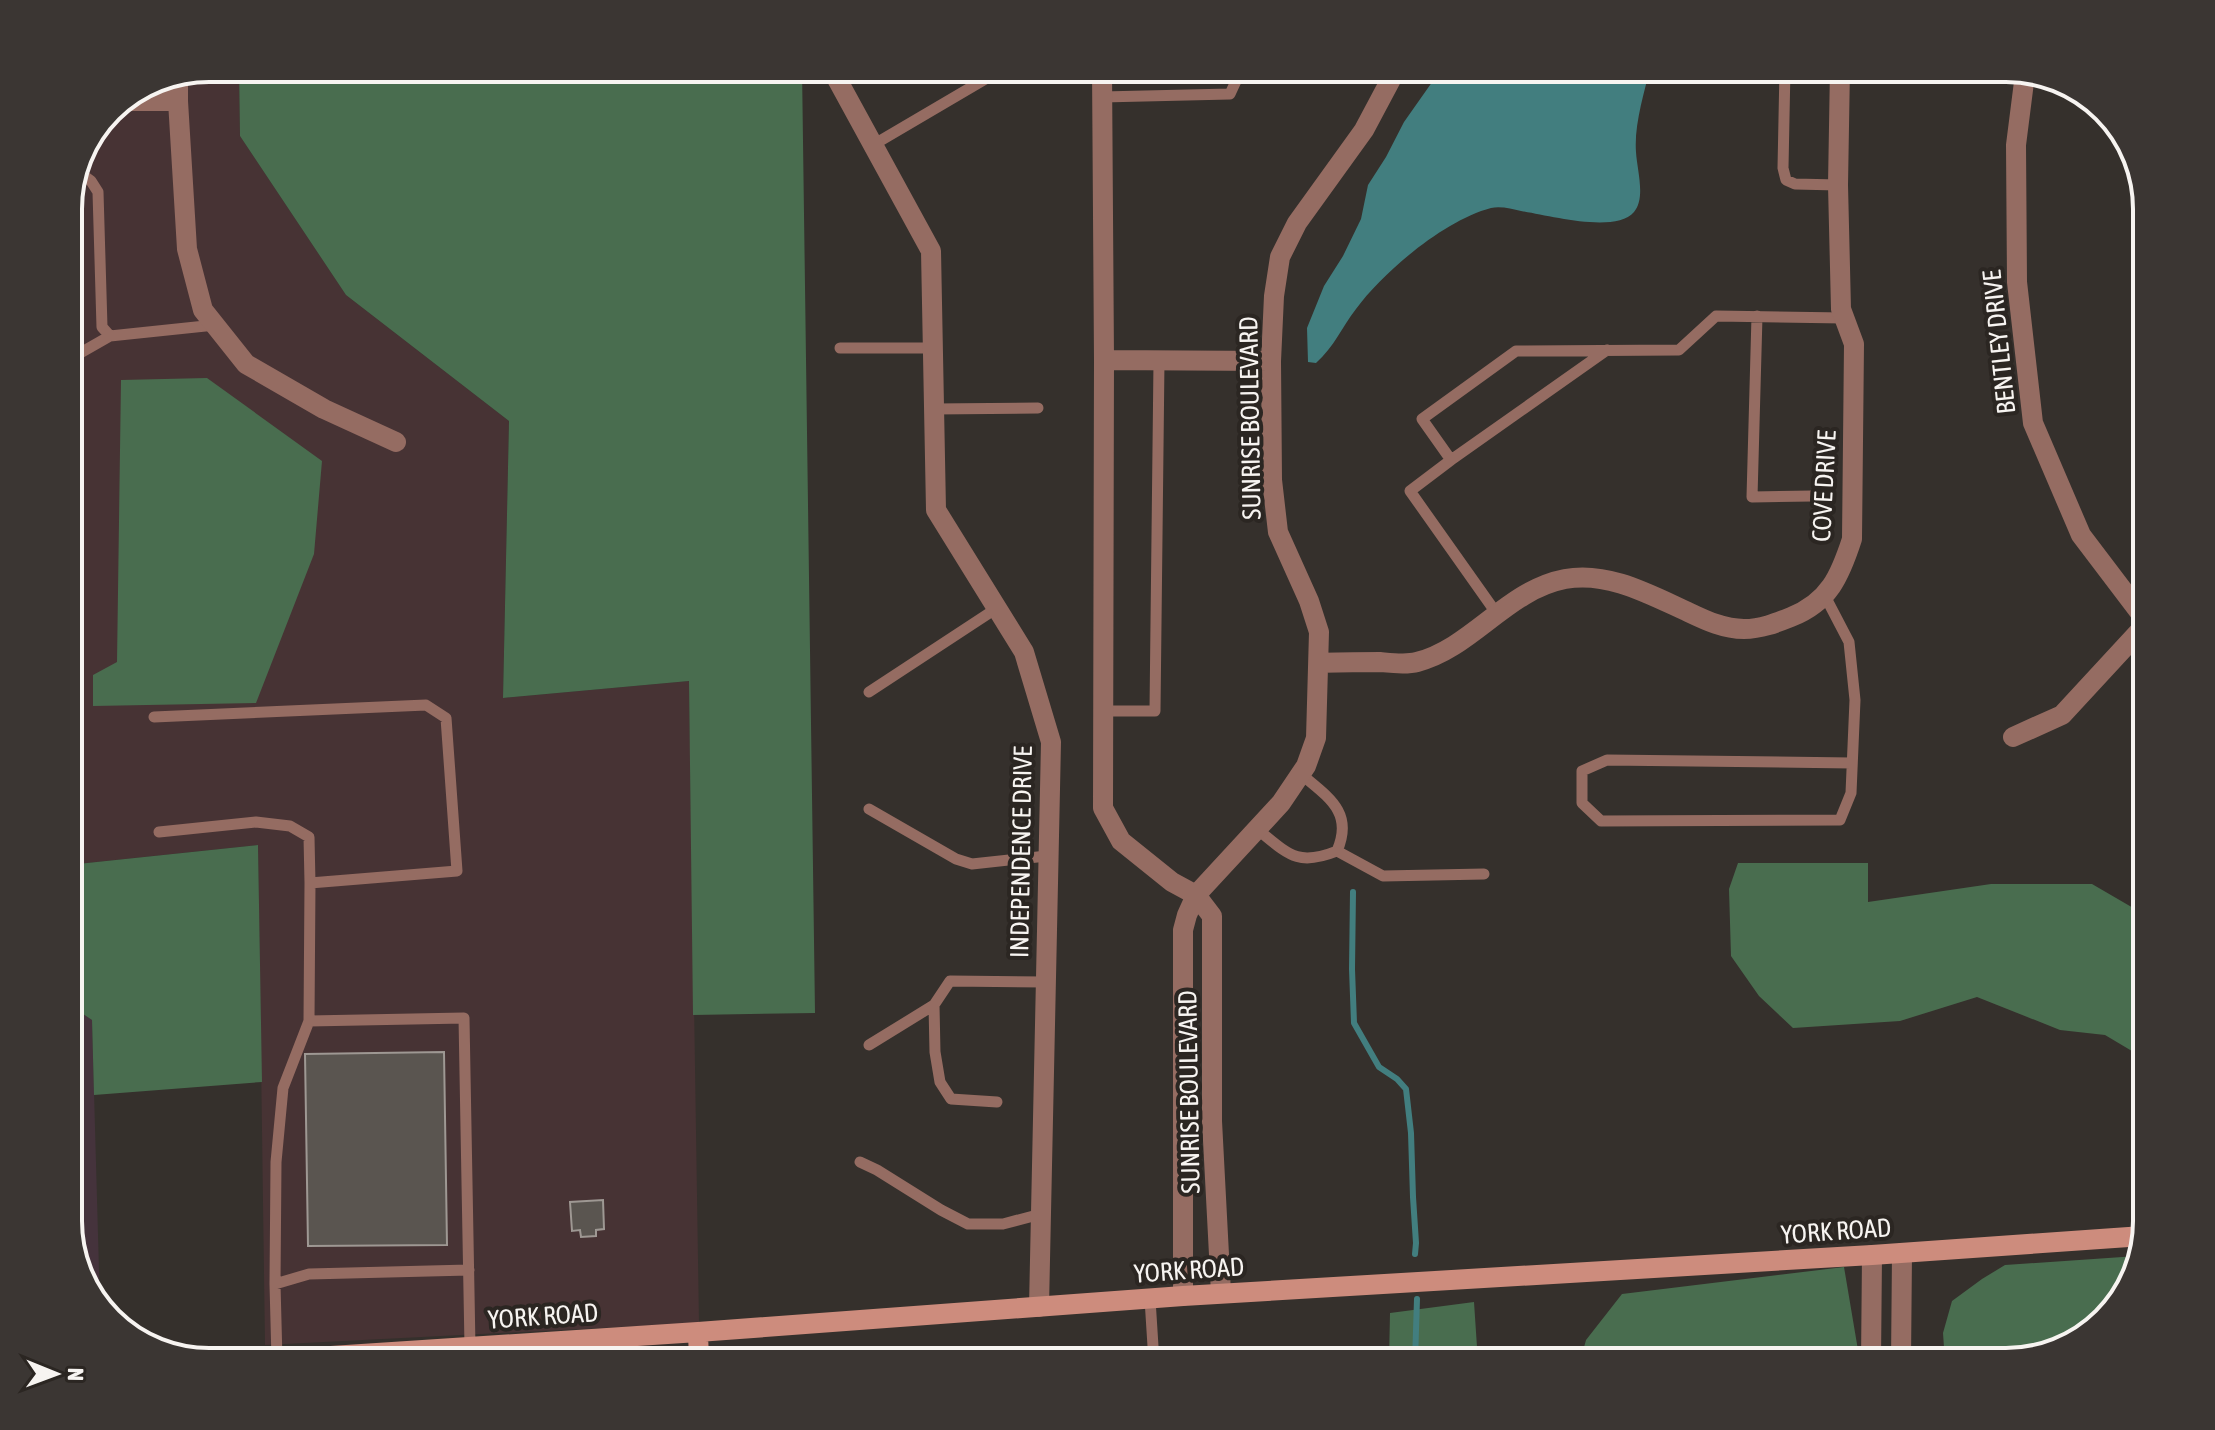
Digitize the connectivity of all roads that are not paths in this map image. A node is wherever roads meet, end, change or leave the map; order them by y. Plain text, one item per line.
1 (839, 82) edge
2 (980, 82) edge
3 (1102, 82) edge
4 (1236, 82) edge
5 (1390, 82) edge
6 (1785, 82) edge
7 (1840, 82) edge
8 (2024, 83) edge
9 (178, 86) edge
10 (1102, 97) junction
11 (142, 101) edge
12 (178, 101) junction
13 (873, 145) junction
14 (86, 177) edge
15 (1838, 185) junction
16 (1757, 316) junction
17 (1844, 318) junction
18 (215, 325) junction
19 (110, 336) junction
20 (840, 348) dead end
21 (933, 348) junction
22 (1607, 350) junction
23 (82, 352) edge
24 (1104, 360) junction
25 (1159, 361) junction
26 (1271, 361) junction
27 (1038, 408) dead end
28 (934, 409) junction
29 (396, 442) dead end
30 (1451, 460) junction
31 (1812, 496) dead end
32 (1825, 596) junction
33 (2133, 604) edge
34 (997, 608) junction
35 (1497, 614) junction
36 (2133, 638) edge
37 (1319, 663) junction
38 (869, 692) dead end
39 (1103, 711) junction
40 (154, 717) dead end
41 (2013, 737) dead end
42 (1852, 763) junction
43 (1301, 774) junction
44 (869, 809) dead end
45 (1257, 829) junction
46 (159, 832) dead end
47 (1337, 851) junction
48 (1047, 856) junction
49 (1484, 874) dead end
50 (310, 883) junction
51 (1196, 895) junction
52 (1045, 982) junction
53 (934, 1005) junction
54 (309, 1021) junction
55 (869, 1045) dead end
56 (997, 1102) dead end
57 (860, 1162) dead end
58 (1041, 1214) junction
59 (2132, 1237) edge
60 (1902, 1253) junction
61 (1872, 1255) junction
62 (469, 1270) junction
63 (275, 1284) junction
64 (1221, 1293) junction
65 (1183, 1296) junction
66 (1150, 1299) junction
67 (1039, 1307) junction
68 (698, 1332) junction
69 (470, 1347) junction
70 (277, 1348) edge
71 (455, 1348) edge
72 (699, 1348) edge
73 (1153, 1348) edge
74 (1871, 1348) edge
75 (1901, 1348) edge

1 - 13 street, INDEPENDENCE DRIVE
2 - 13 lane
3 - 10 street
4 - 10 lane
5 - 26 street, SUNRISE BOULEVARD
6 - 15 lane
7 - 15 street, COVE DRIVE
8 - 33 street, BENTLEY DRIVE
9 - 12 street
10 - 24 street
11 - 12 street
12 - 18 street
13 - 21 street, INDEPENDENCE DRIVE
14 - 19 lane
15 - 17 street, COVE DRIVE
16 - 17 lane
16 - 22 lane
16 - 31 lane
17 - 32 street, COVE DRIVE
18 - 19 lane
18 - 29 street
19 - 23 lane
20 - 21 lane
21 - 28 street, INDEPENDENCE DRIVE
22 - 30 lane
22 - 30 lane
24 - 25 street
24 - 39 street
25 - 26 street
25 - 39 lane
26 - 37 street, SUNRISE BOULEVARD
27 - 28 lane
28 - 34 street, INDEPENDENCE DRIVE
30 - 35 lane
32 - 35 street, COVE DRIVE
32 - 42 lane
34 - 38 lane
34 - 48 street, INDEPENDENCE DRIVE
35 - 37 street, COVE DRIVE
36 - 41 street
37 - 43 street, SUNRISE BOULEVARD
39 - 51 street
40 - 50 lane
42 - 42 lane
43 - 45 street, SUNRISE BOULEVARD
43 - 47 lane
44 - 48 lane
45 - 47 lane
45 - 51 street, SUNRISE BOULEVARD
46 - 50 lane
47 - 49 lane
48 - 52 street, INDEPENDENCE DRIVE
50 - 54 lane
51 - 64 street, SUNRISE BOULEVARD
51 - 65 street, SUNRISE BOULEVARD
52 - 53 lane
52 - 58 street, INDEPENDENCE DRIVE
53 - 55 lane
53 - 56 lane
54 - 62 lane
54 - 63 lane
57 - 58 lane
58 - 67 street, INDEPENDENCE DRIVE
59 - 60 street, YORK ROAD
60 - 61 street, YORK ROAD
60 - 75 street
61 - 64 street, YORK ROAD
61 - 74 street
62 - 63 lane
62 - 69 lane
63 - 70 lane
64 - 65 street, YORK ROAD
65 - 66 street, YORK ROAD
66 - 67 street, YORK ROAD
66 - 73 lane
67 - 68 street, YORK ROAD
68 - 69 street, YORK ROAD
68 - 72 street
69 - 71 street, YORK ROAD

